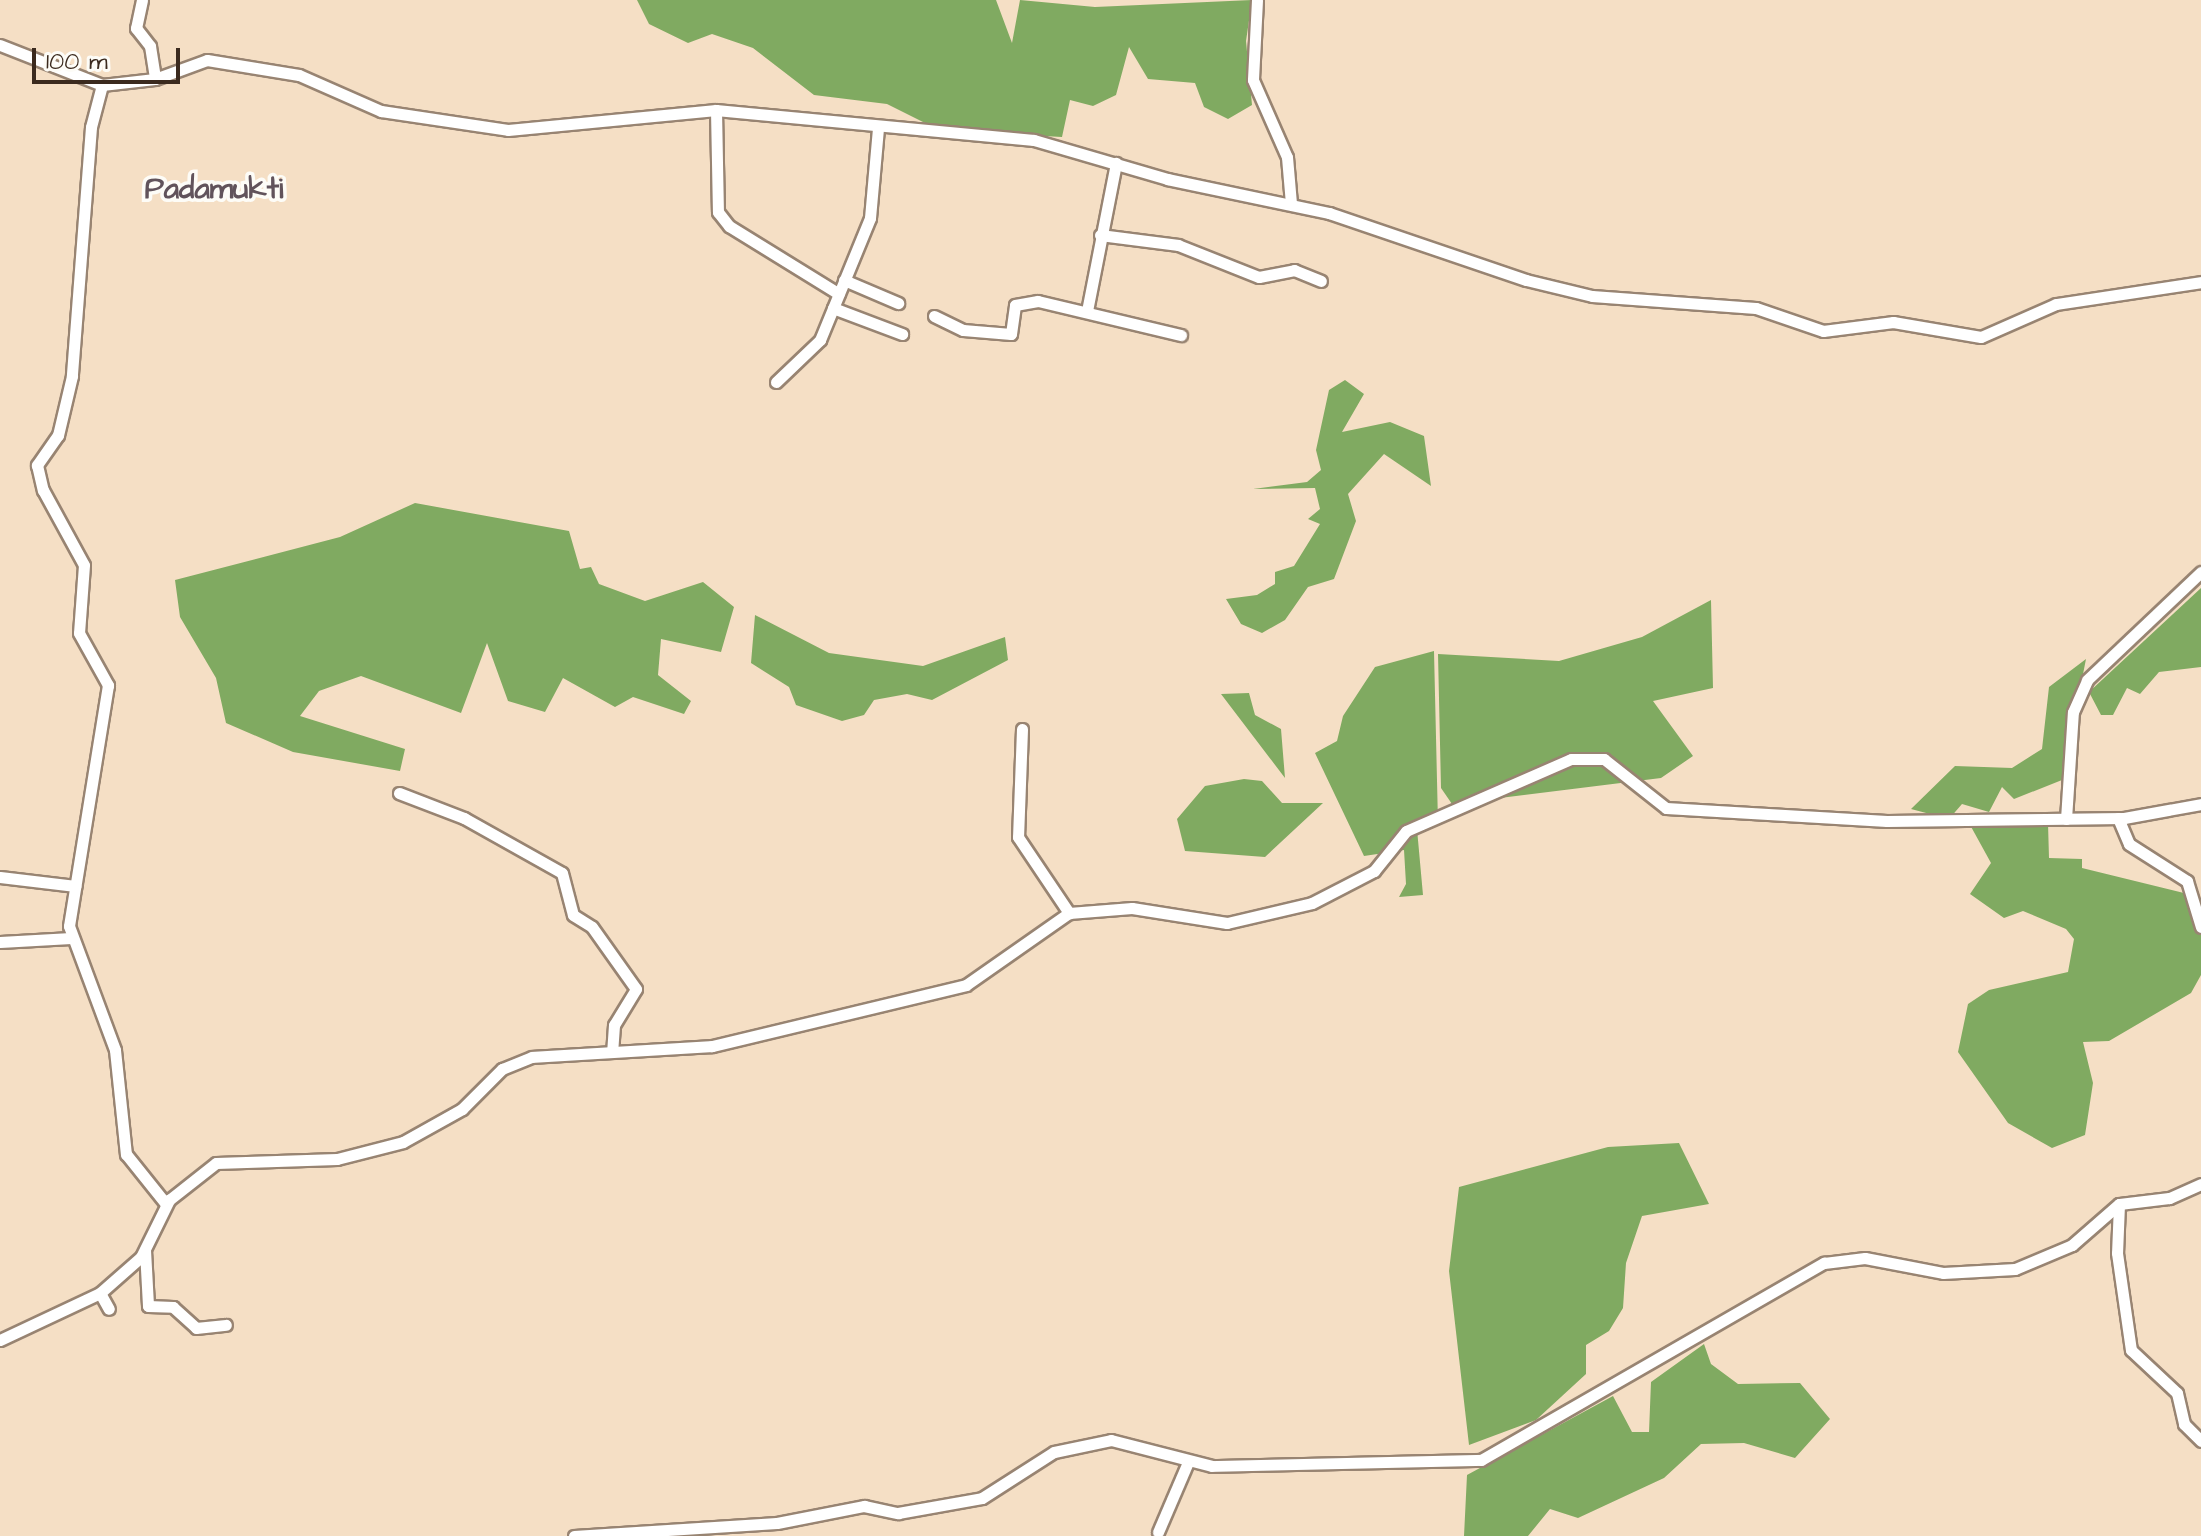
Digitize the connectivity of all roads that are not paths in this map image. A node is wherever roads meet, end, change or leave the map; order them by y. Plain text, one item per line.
1 (142, 0) edge
2 (1257, 0) edge
3 (0, 45) edge
4 (155, 79) junction
5 (102, 85) junction
6 (716, 110) junction
7 (878, 129) junction
8 (1116, 163) junction
9 (1291, 204) junction
10 (1100, 235) junction
11 (844, 280) junction
12 (1321, 281) dead end
13 (2201, 282) edge
14 (839, 294) junction
15 (898, 303) dead end
16 (833, 308) junction
17 (1087, 311) junction
18 (934, 316) dead end
19 (902, 334) dead end
20 (1181, 335) dead end
21 (776, 382) dead end
22 (2201, 572) edge
23 (1022, 729) dead end
24 (399, 793) dead end
25 (2201, 804) edge
26 (2118, 818) junction
27 (2066, 819) junction
28 (0, 877) edge
29 (75, 886) junction
30 (1069, 913) junction
31 (2201, 927) edge
32 (71, 938) junction
33 (0, 942) edge
34 (612, 1051) junction
35 (2201, 1184) edge
36 (166, 1204) junction
37 (2119, 1204) junction
38 (145, 1250) junction
39 (100, 1293) junction
40 (109, 1309) dead end
41 (226, 1325) dead end
42 (0, 1340) edge
43 (2201, 1441) edge
44 (1188, 1462) junction
45 (1158, 1532) dead end
46 (574, 1536) edge

1 - 4 street
2 - 9 street
3 - 5 street
4 - 5 street
4 - 6 street
5 - 29 street
6 - 7 street
6 - 14 street
7 - 8 street
7 - 11 street
8 - 9 street
8 - 10 street
9 - 13 street
10 - 12 street
10 - 17 street
11 - 14 street
11 - 15 street
14 - 16 street
16 - 19 street
16 - 21 street
17 - 18 street
17 - 20 street
22 - 27 street
23 - 30 street
24 - 34 street
25 - 26 street
26 - 27 street
26 - 31 street
27 - 30 street
28 - 29 street
29 - 32 street
30 - 34 street
32 - 33 street
32 - 36 street
34 - 36 street
35 - 37 street
36 - 38 street
37 - 43 street
37 - 44 street
38 - 39 street
38 - 41 street
39 - 40 street
39 - 42 street
44 - 45 street
44 - 46 street

